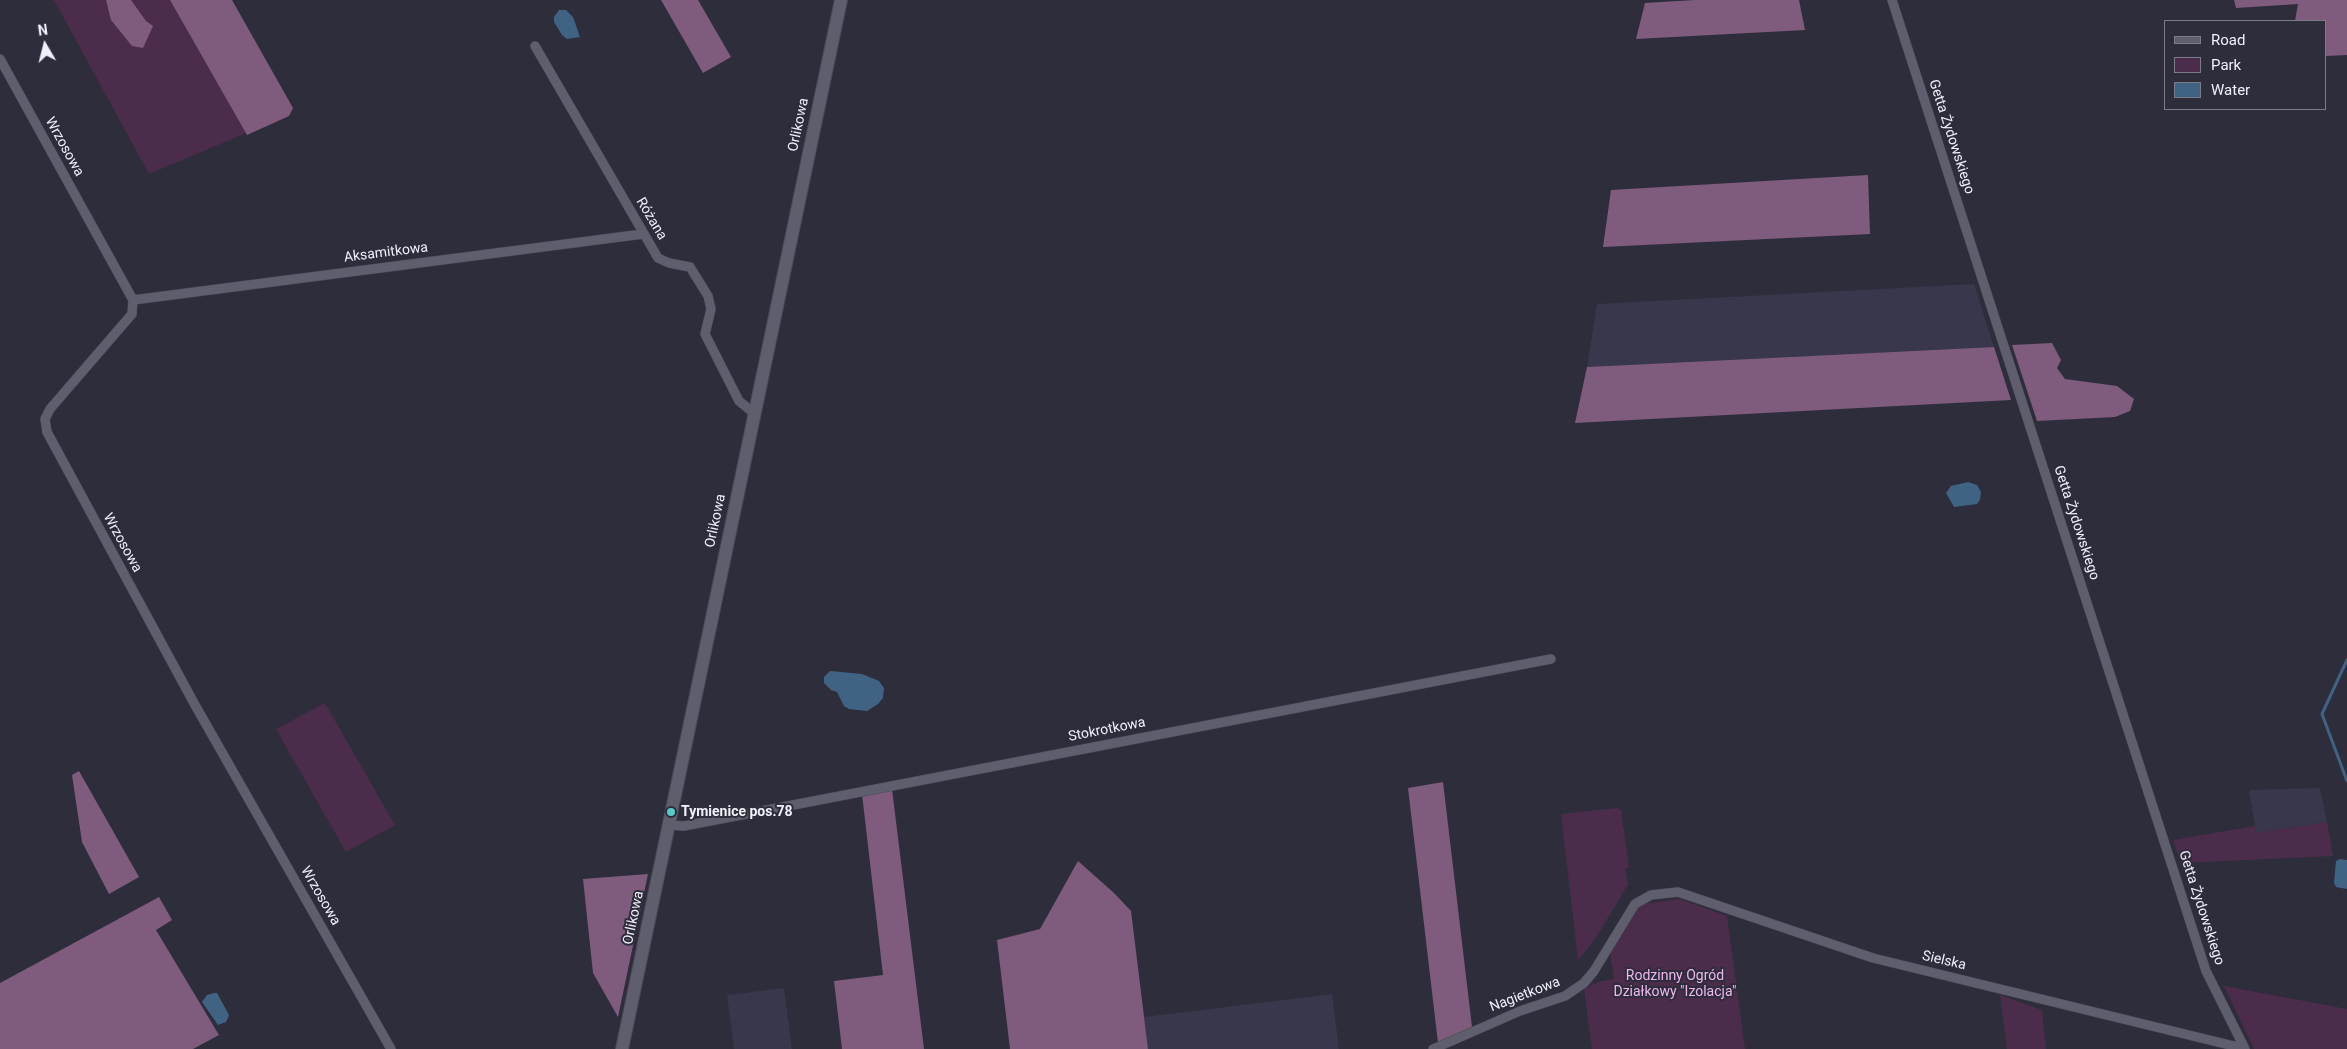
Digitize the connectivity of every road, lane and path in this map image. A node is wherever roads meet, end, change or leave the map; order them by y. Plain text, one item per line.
1 (841, 0) edge
2 (1892, 0) edge
3 (535, 46) dead end
4 (0, 59) edge
5 (643, 234) junction
6 (133, 300) junction
7 (754, 413) junction
8 (1551, 659) dead end
9 (669, 825) junction
10 (1644, 897) joint
11 (2244, 1047) edge
12 (391, 1049) edge
13 (622, 1049) edge
14 (1433, 1049) edge

1 - 7 street, Orlikowa
2 - 11 street, Getta Żydowskiego
3 - 5 street, Różana
4 - 6 street, Wrzosowa
5 - 6 street, Aksamitkowa
5 - 7 street, Różana
6 - 12 street, Wrzosowa
7 - 9 street, Orlikowa
8 - 9 street, Stokrotkowa
9 - 13 street, Orlikowa
10 - 11 street, Sielska
10 - 14 street, Nagietkowa

